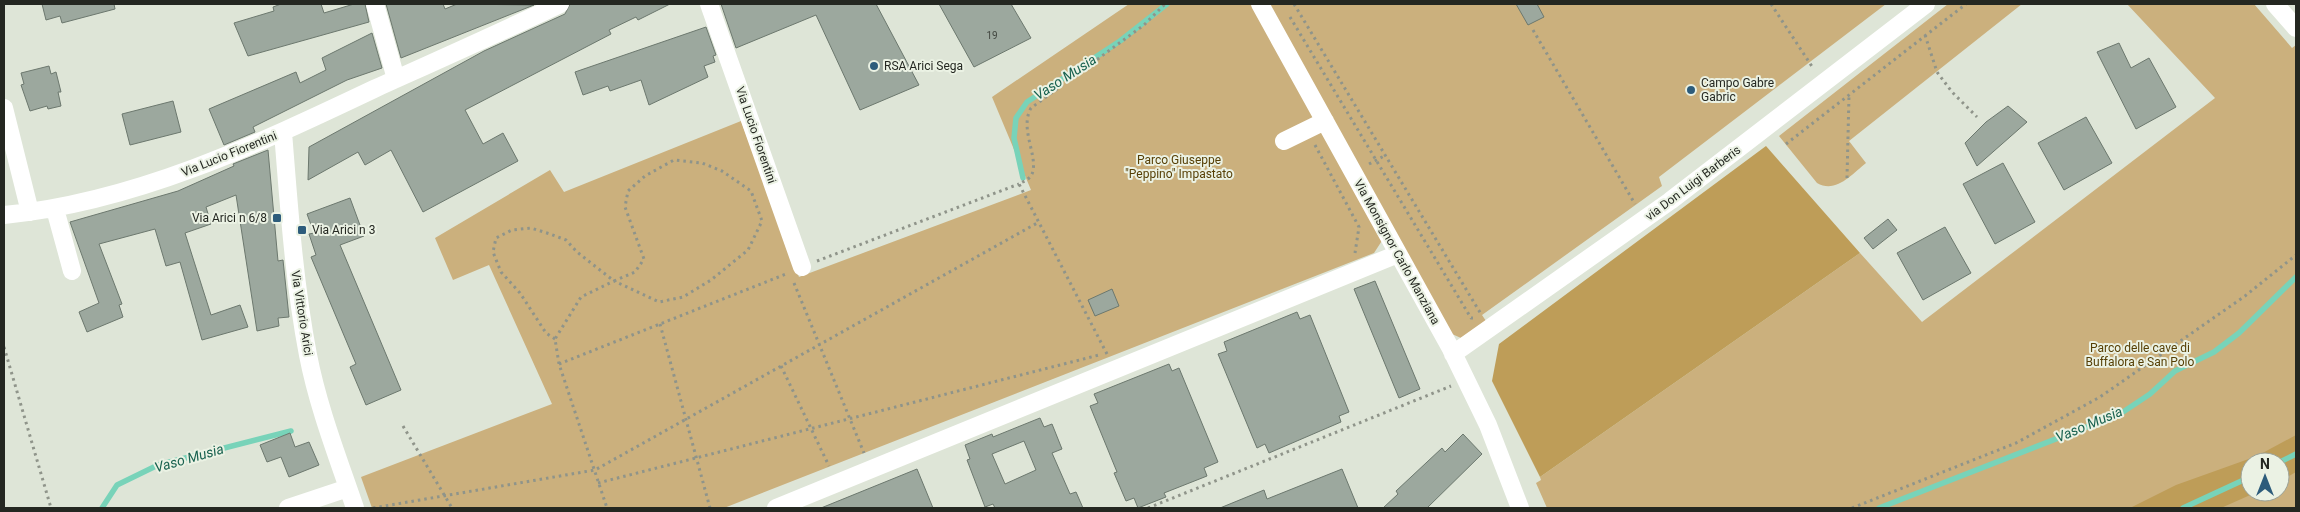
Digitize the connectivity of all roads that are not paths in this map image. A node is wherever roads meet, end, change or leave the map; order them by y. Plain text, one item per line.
1 (375, 4) edge
2 (560, 4) edge
3 (710, 4) edge
4 (1260, 4) edge
5 (1926, 4) edge
6 (2275, 4) edge
7 (2296, 28) edge
8 (396, 80) junction
9 (4, 108) edge
10 (1325, 121) junction
11 (283, 132) junction
12 (1284, 141) dead end
13 (55, 209) junction
14 (30, 212) junction
15 (4, 215) edge
16 (1398, 254) junction
17 (72, 271) dead end
18 (798, 274) road end
19 (1454, 354) junction
20 (348, 488) junction
21 (288, 508) edge
22 (355, 508) edge
23 (776, 508) edge
24 (1520, 508) edge

1 - 8 street
2 - 8 street, Via Lucio Fiorentini
3 - 18 street, Via Lucio Fiorentini
4 - 10 street, Via Monsignor Carlo Manziana
5 - 19 street, via Don Luigi Barberis
6 - 7 street
8 - 11 street, Via Lucio Fiorentini
9 - 14 street
10 - 12 street
10 - 16 street, Via Monsignor Carlo Manziana
11 - 13 street, Via Lucio Fiorentini
11 - 20 street, Via Vittorio Arici
13 - 14 street, Via Lucio Fiorentini
13 - 17 street
14 - 15 street, Via Lucio Fiorentini
16 - 19 street, Via Monsignor Carlo Manziana
16 - 23 street
19 - 24 street, Via Monsignor Carlo Manziana
20 - 21 street
20 - 22 street, Via Vittorio Arici

